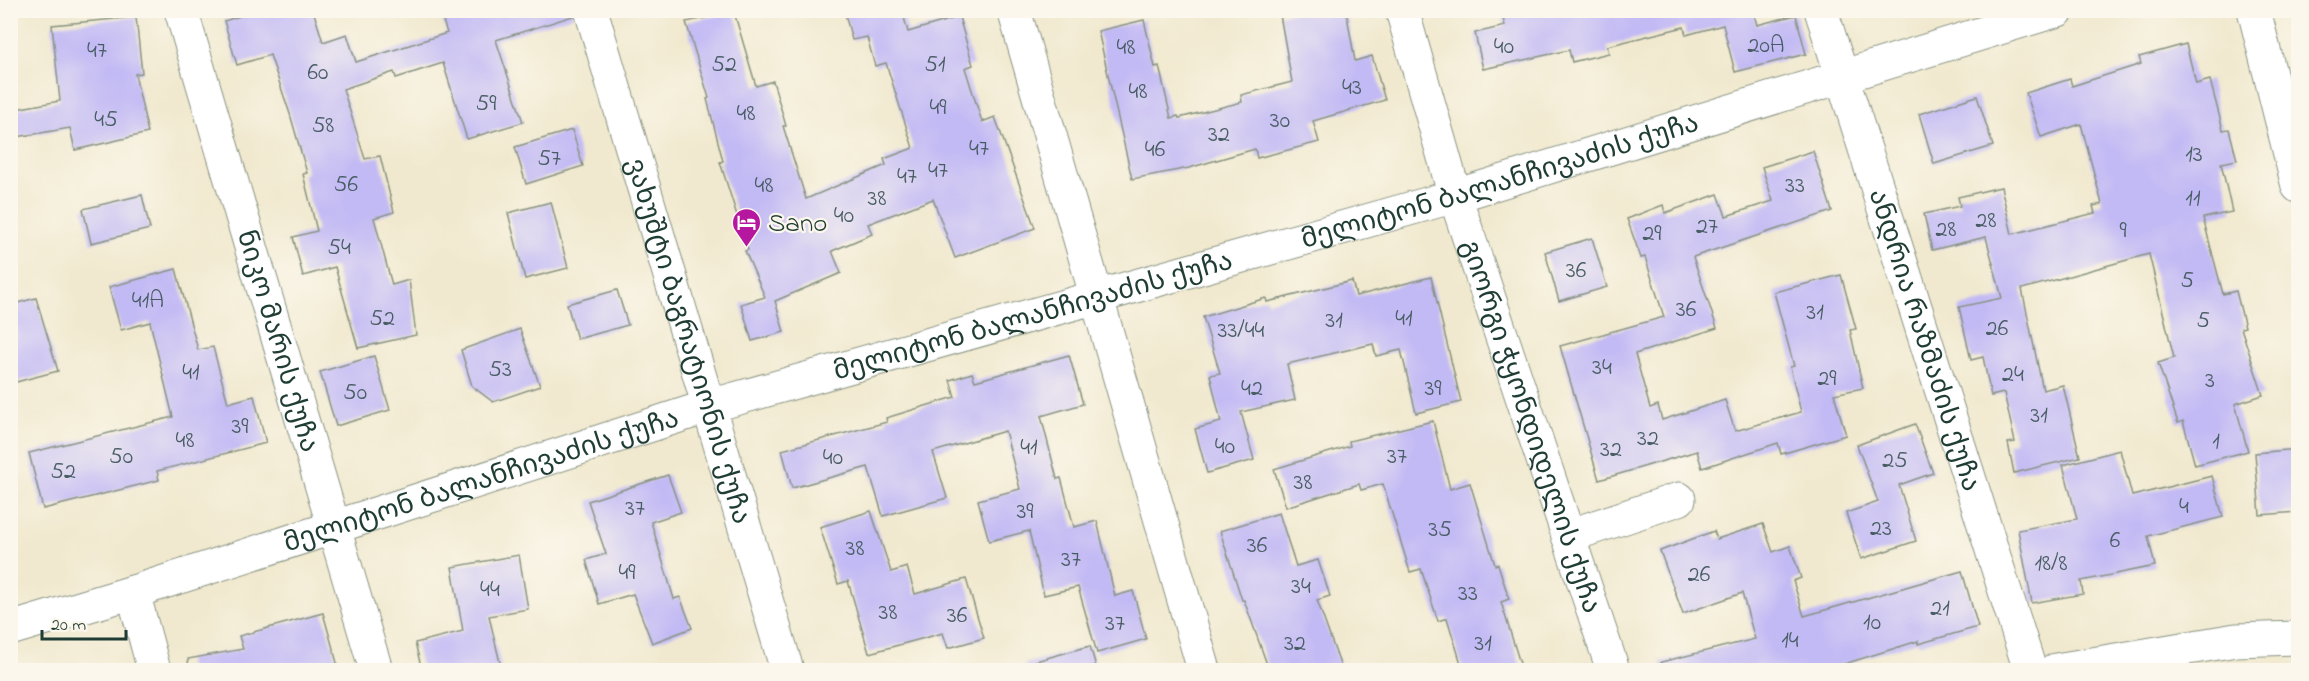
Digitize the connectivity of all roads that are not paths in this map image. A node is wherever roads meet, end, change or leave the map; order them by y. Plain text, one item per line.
1 (181, 10) edge
2 (591, 10) edge
3 (1014, 10) edge
4 (1402, 10) edge
5 (1821, 10) edge
6 (2058, 10) edge
7 (2254, 10) edge
8 (1841, 76) junction
9 (2298, 186) edge
10 (1455, 196) junction
11 (1095, 296) junction
12 (710, 406) junction
13 (1679, 500) dead end
14 (335, 527) junction
15 (1568, 536) junction
16 (133, 592) junction
17 (10, 629) edge
18 (2298, 638) edge
19 (154, 670) edge
20 (376, 670) edge
21 (787, 670) edge
22 (1204, 670) edge
23 (1613, 670) edge
24 (2030, 670) edge
25 (2056, 670) edge

1 - 14 street, ნიკო მარის ქუჩა
2 - 12 street, ვახუშტი ბაგრატიონის ქუჩა
3 - 11 street
4 - 10 street, გიორგი ჭყონდიდელის ქუჩა
5 - 8 street, ანდრია რაზმაძის ქუჩა
6 - 8 street, მელიტონ ბალანჩივაძის ქუჩა
7 - 9 street
8 - 10 street, მელიტონ ბალანჩივაძის ქუჩა
8 - 24 street, ანდრია რაზმაძის ქუჩა
10 - 11 street, მელიტონ ბალანჩივაძის ქუჩა
10 - 15 street, გიორგი ჭყონდიდელის ქუჩა
11 - 12 street, მელიტონ ბალანჩივაძის ქუჩა
11 - 22 street
12 - 14 street, მელიტონ ბალანჩივაძის ქუჩა
12 - 21 street, ვახუშტი ბაგრატიონის ქუჩა
13 - 15 street
14 - 16 street, მელიტონ ბალანჩივაძის ქუჩა
14 - 20 street, ნიკო მარის ქუჩა
15 - 23 street, გიორგი ჭყონდიდელის ქუჩა
16 - 17 street, მელიტონ ბალანჩივაძის ქუჩა
16 - 19 street
18 - 25 street

